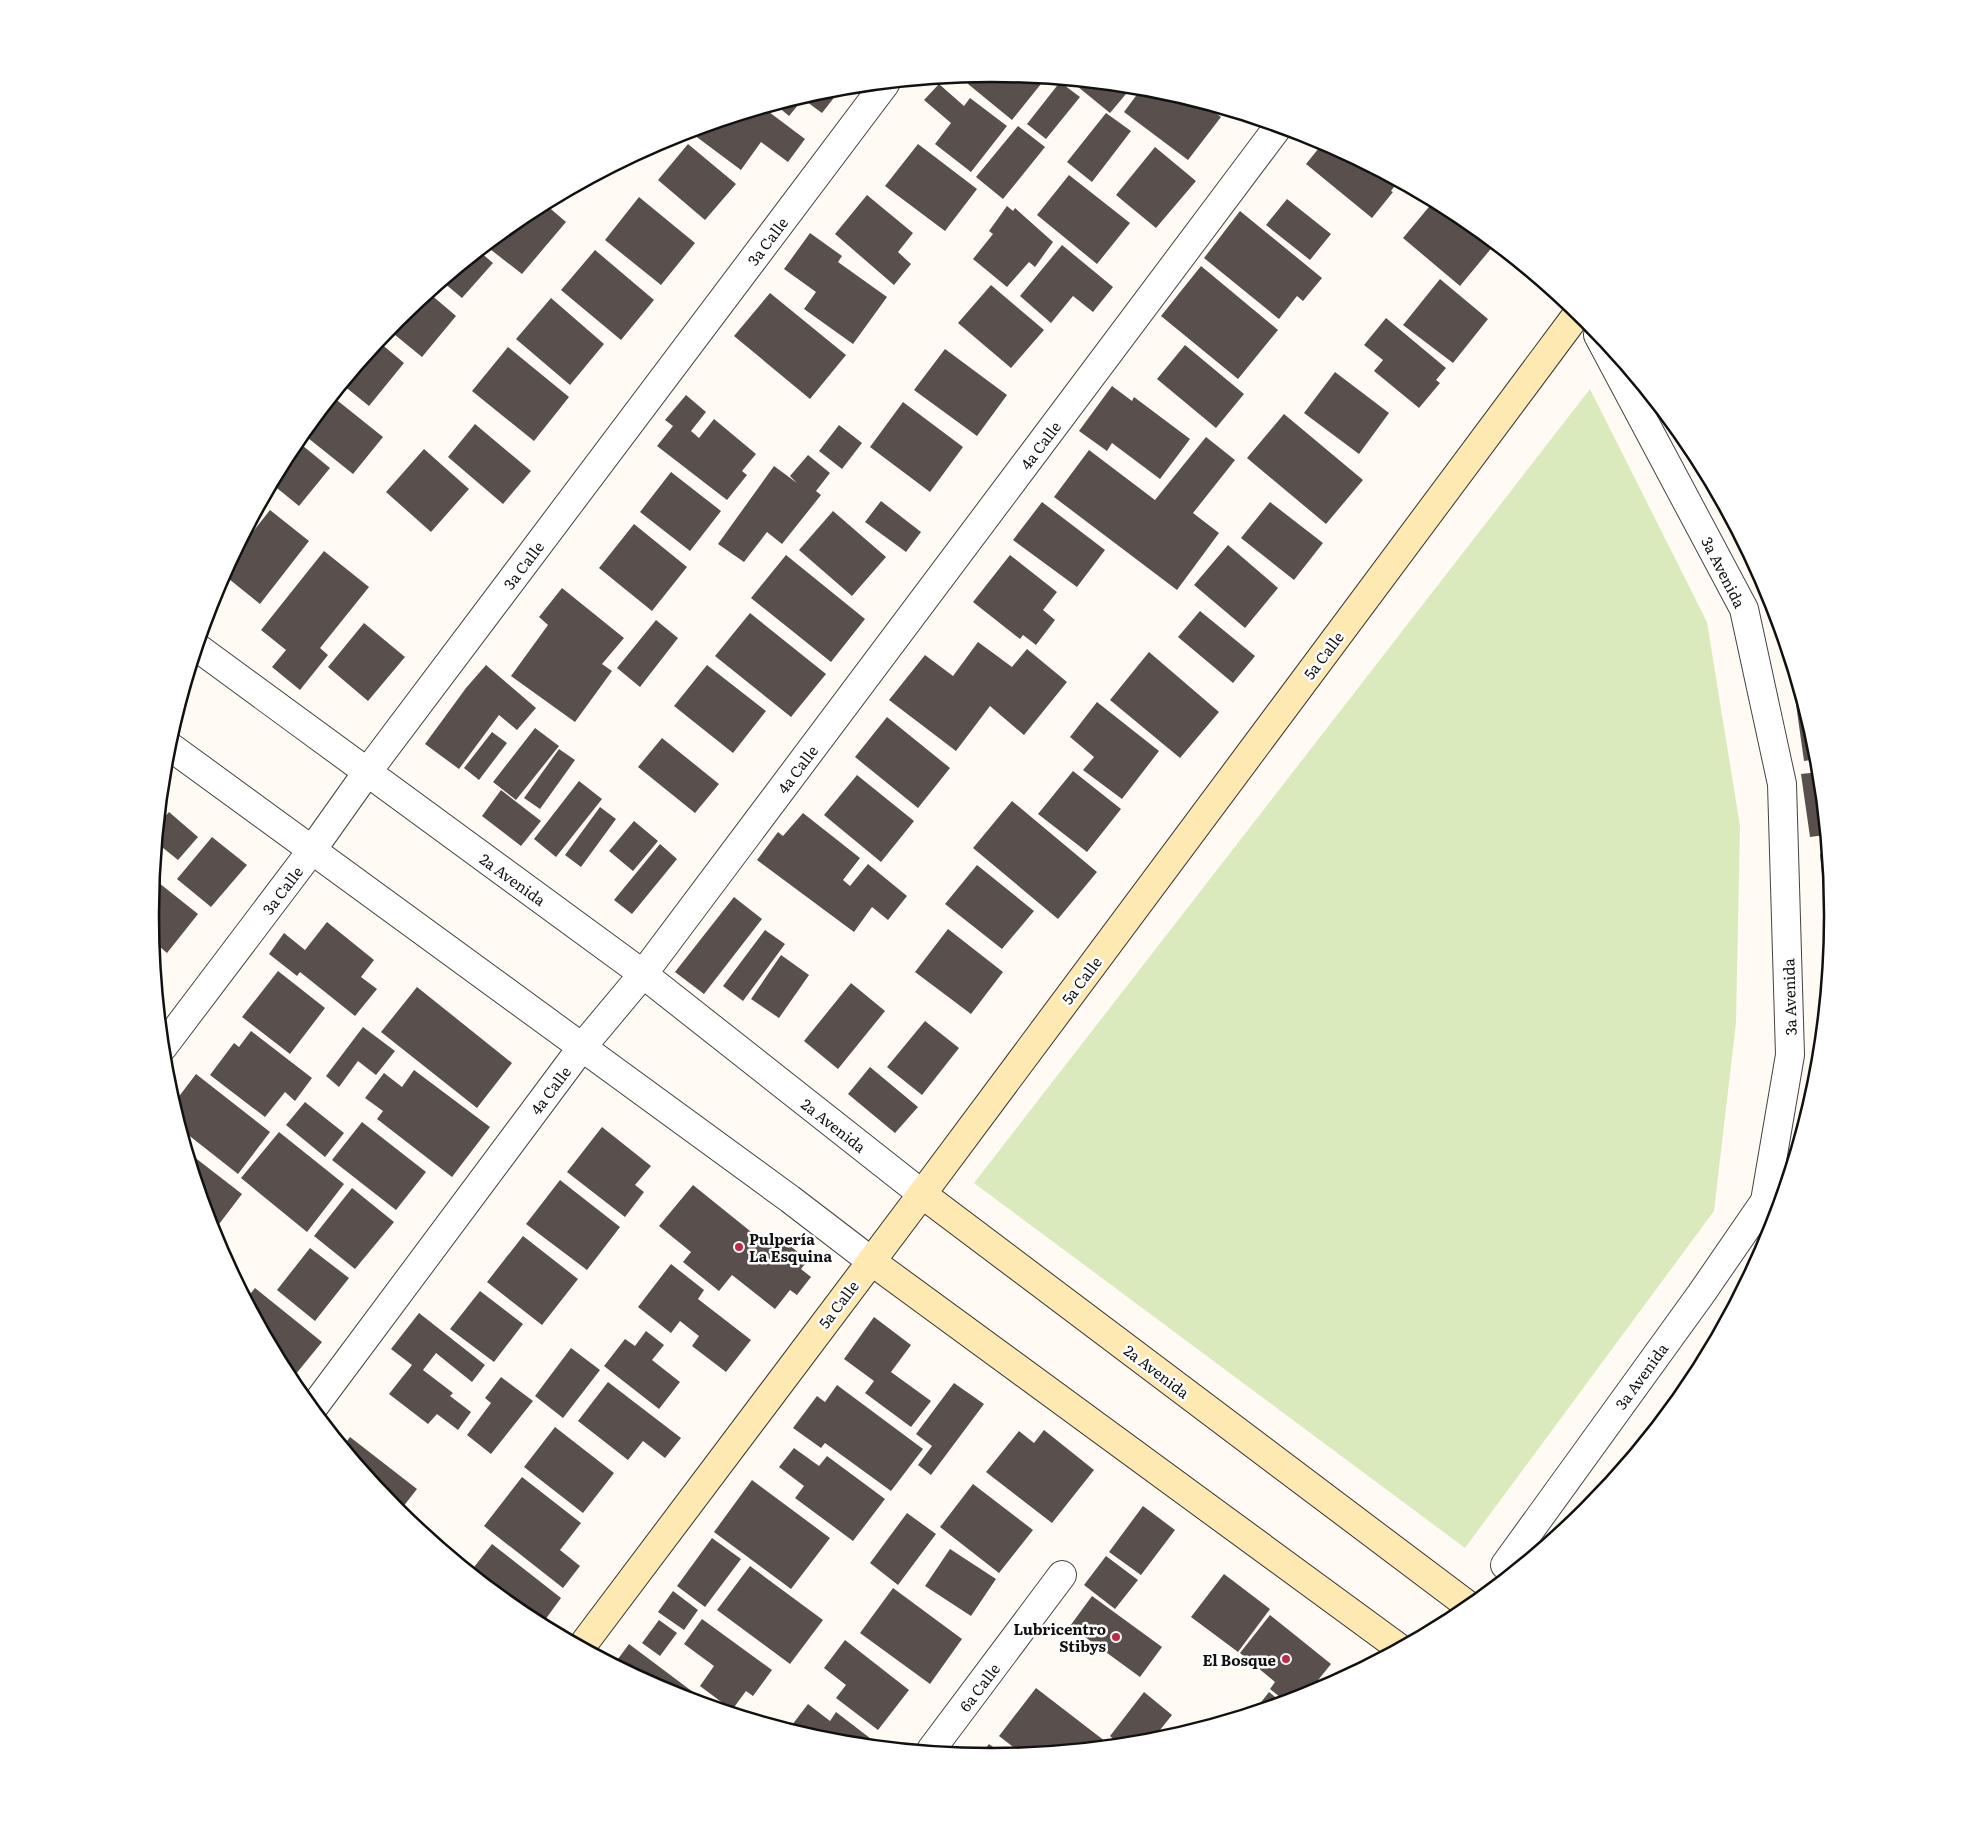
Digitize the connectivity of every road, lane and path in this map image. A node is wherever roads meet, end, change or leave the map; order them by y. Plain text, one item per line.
1 (880, 90) edge
2 (1274, 133) edge
3 (1573, 320) edge
4 (1612, 360) edge
5 (202, 651) edge
6 (176, 751) edge
7 (368, 771) junction
8 (312, 850) junction
9 (643, 974) junction
10 (169, 1040) edge
11 (582, 1047) junction
12 (922, 1194) junction
13 (871, 1262) junction
14 (317, 1403) edge
15 (1505, 1565) dead end
16 (1062, 1575) dead end
17 (1462, 1601) edge
18 (585, 1642) edge
19 (1394, 1644) edge
20 (934, 1746) edge

1 - 7 street, 3a Calle
2 - 9 street, 4a Calle
3 - 12 street, 5a Calle
4 - 15 street, 3a Avenida
5 - 7 street, 2a Avenida
6 - 8 street
7 - 8 street, 3a Calle
7 - 9 street, 2a Avenida
8 - 10 street, 3a Calle
8 - 11 street
9 - 11 street, 4a Calle
9 - 12 street, 2a Avenida
11 - 13 street
11 - 14 street, 4a Calle
12 - 13 street, 5a Calle
12 - 17 street, 2a Avenida
13 - 18 street, 5a Calle
13 - 19 street
16 - 20 street, 6a Calle

